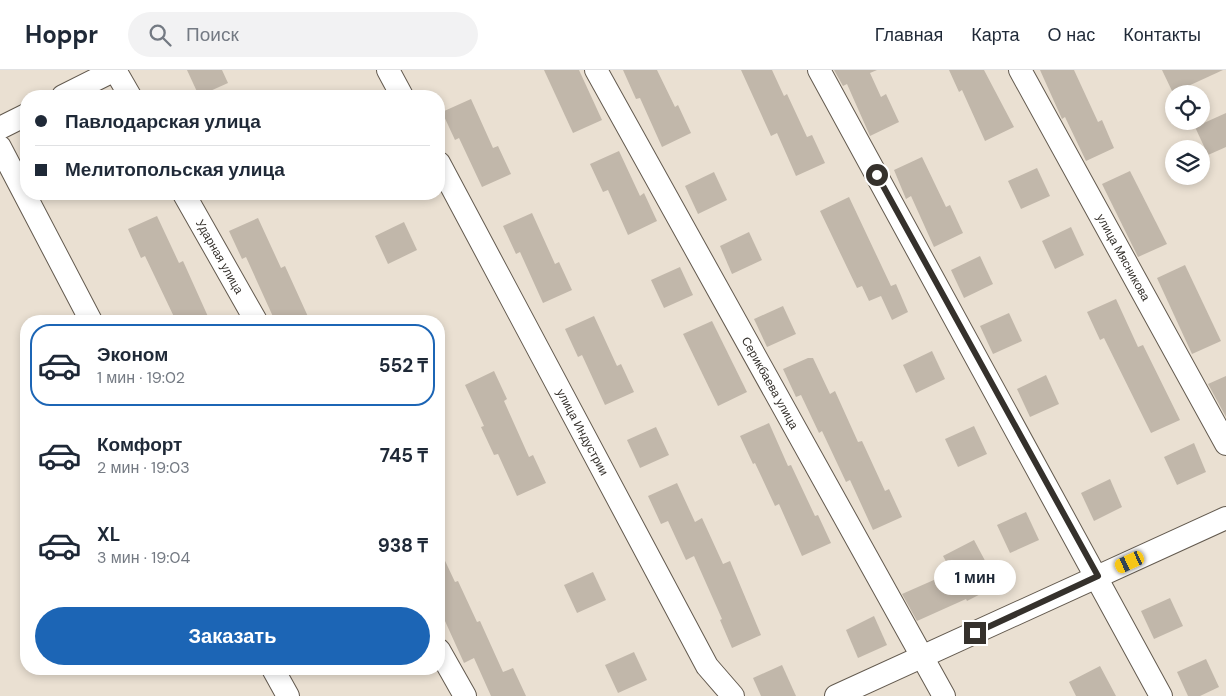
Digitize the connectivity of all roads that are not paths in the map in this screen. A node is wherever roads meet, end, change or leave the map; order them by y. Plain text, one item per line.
1 (115, 70) edge
2 (388, 70) edge
3 (596, 70) edge
4 (820, 70) edge
5 (1020, 70) edge
6 (75, 90) edge
7 (127, 90) edge
8 (399, 90) edge
9 (20, 118) edge
10 (0, 128) edge
11 (0, 147) edge
12 (445, 174) edge
13 (20, 185) edge
14 (28, 200) edge
15 (187, 200) edge
16 (88, 315) edge
17 (253, 315) edge
18 (1226, 444) edge
19 (1226, 518) edge
20 (1098, 576) junction
21 (923, 658) junction
22 (445, 661) edge
23 (276, 675) edge
24 (288, 696) edge
25 (464, 696) edge
26 (733, 696) edge
27 (836, 696) edge
28 (944, 696) edge
29 (1161, 696) edge

1 - 6 street
1 - 7 street
2 - 8 street
3 - 21 street, Серикбаева улица
4 - 20 street
5 - 18 street, улица Мясникова
9 - 10 street
11 - 13 street
12 - 26 street, улица Индустрии
14 - 16 street
15 - 17 street, Ударная улица
19 - 20 street
20 - 21 street
20 - 29 street
21 - 27 street
21 - 28 street, Серикбаева улица
22 - 25 street
23 - 24 street

